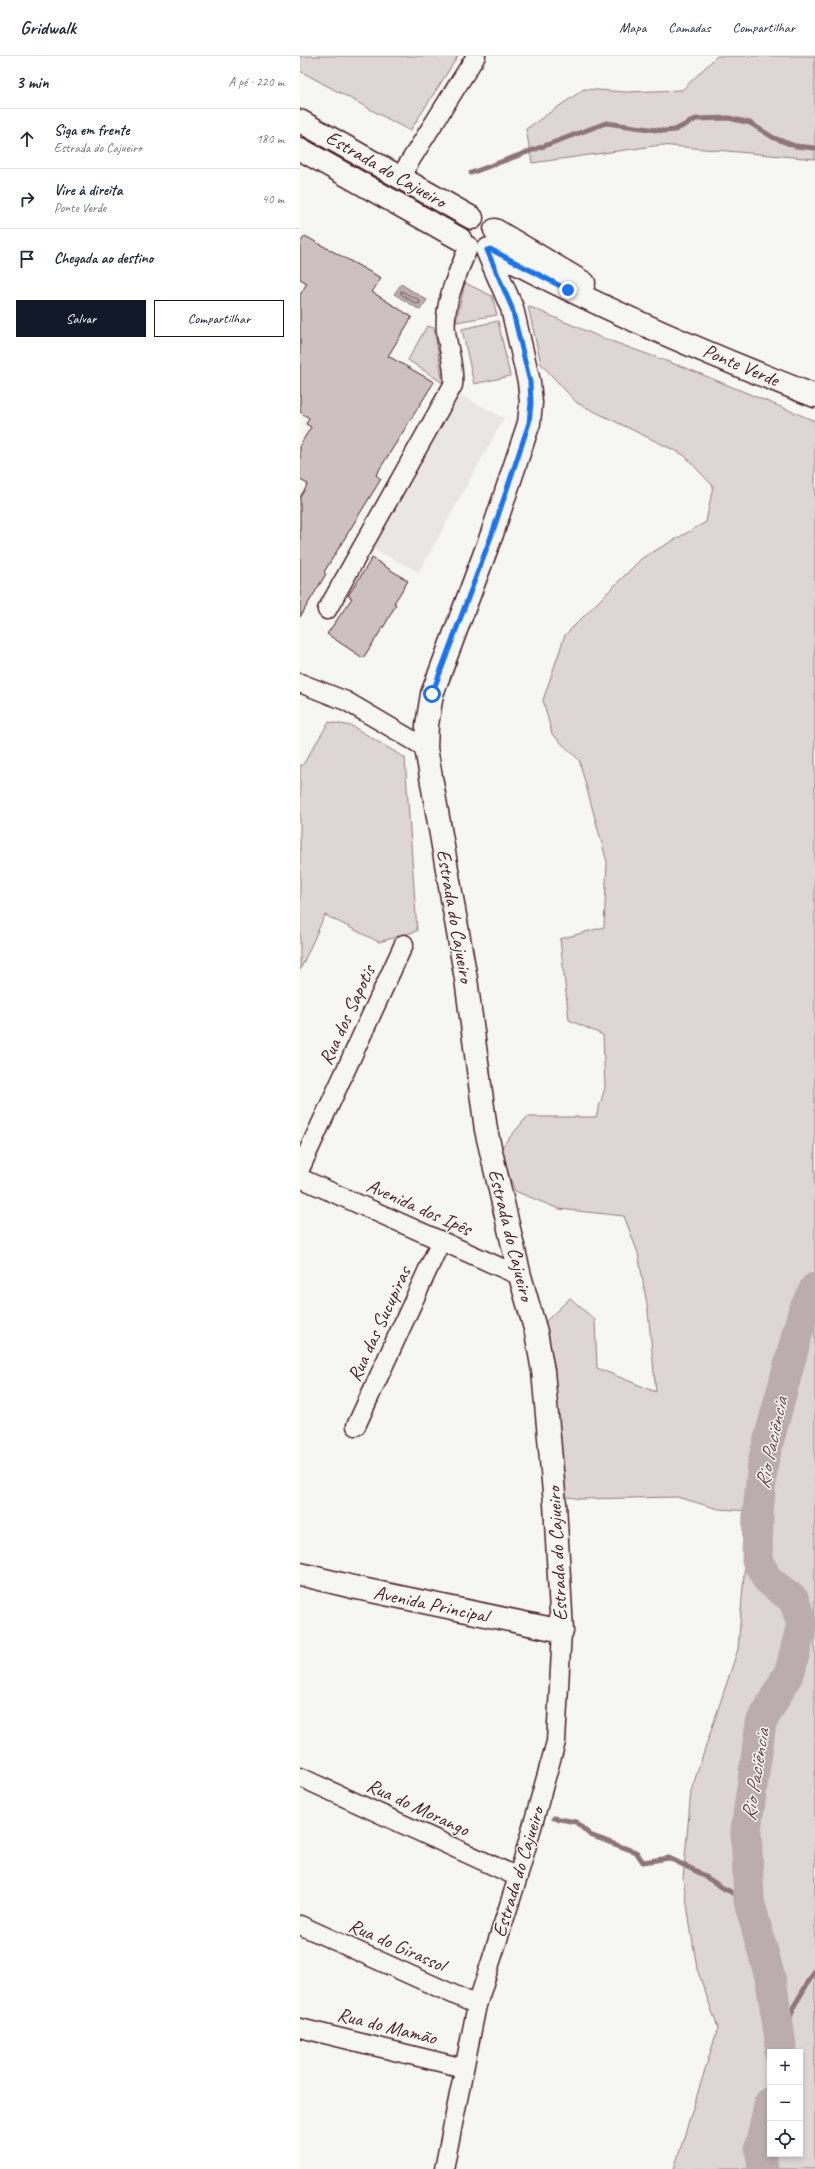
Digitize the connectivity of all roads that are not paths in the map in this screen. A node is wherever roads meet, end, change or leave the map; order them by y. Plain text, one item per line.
1 (476, 56) edge
2 (306, 124) edge
3 (300, 148) edge
4 (400, 177) junction
5 (479, 243) junction
6 (815, 396) edge
7 (327, 610) dead end
8 (300, 683) edge
9 (426, 748) junction
10 (404, 944) dead end
11 (300, 1169) edge
12 (300, 1178) edge
13 (441, 1241) junction
14 (520, 1276) junction
15 (356, 1426) dead end
16 (300, 1574) edge
17 (562, 1631) junction
18 (300, 1777) edge
19 (518, 1877) junction
20 (300, 1925) edge
21 (477, 2005) junction
22 (300, 2028) edge
23 (464, 2068) junction
24 (444, 2169) edge

1 - 4 street
2 - 3 street
2 - 4 street, Estrada do Cajueiro
3 - 5 street, Estrada do Cajueiro
4 - 5 street, Estrada do Cajueiro
5 - 6 street, Ponte Verde
5 - 7 street
5 - 9 street, Estrada do Cajueiro
8 - 9 street
9 - 14 street, Estrada do Cajueiro
10 - 11 street, Rua dos Sapotis
12 - 13 street, Avenida dos Ipês
13 - 14 street, Avenida dos Ipês
13 - 15 street, Rua das Sucupiras
14 - 17 street, Estrada do Cajueiro
16 - 17 street, Avenida Principal
17 - 19 street, Estrada do Cajueiro
18 - 19 street, Rua do Morango
19 - 21 street, Estrada do Cajueiro
20 - 21 street, Rua do Girassol
21 - 23 street, Estrada do Cajueiro
22 - 23 street, Rua do Mamão
23 - 24 street, Estrada do Cajueiro

